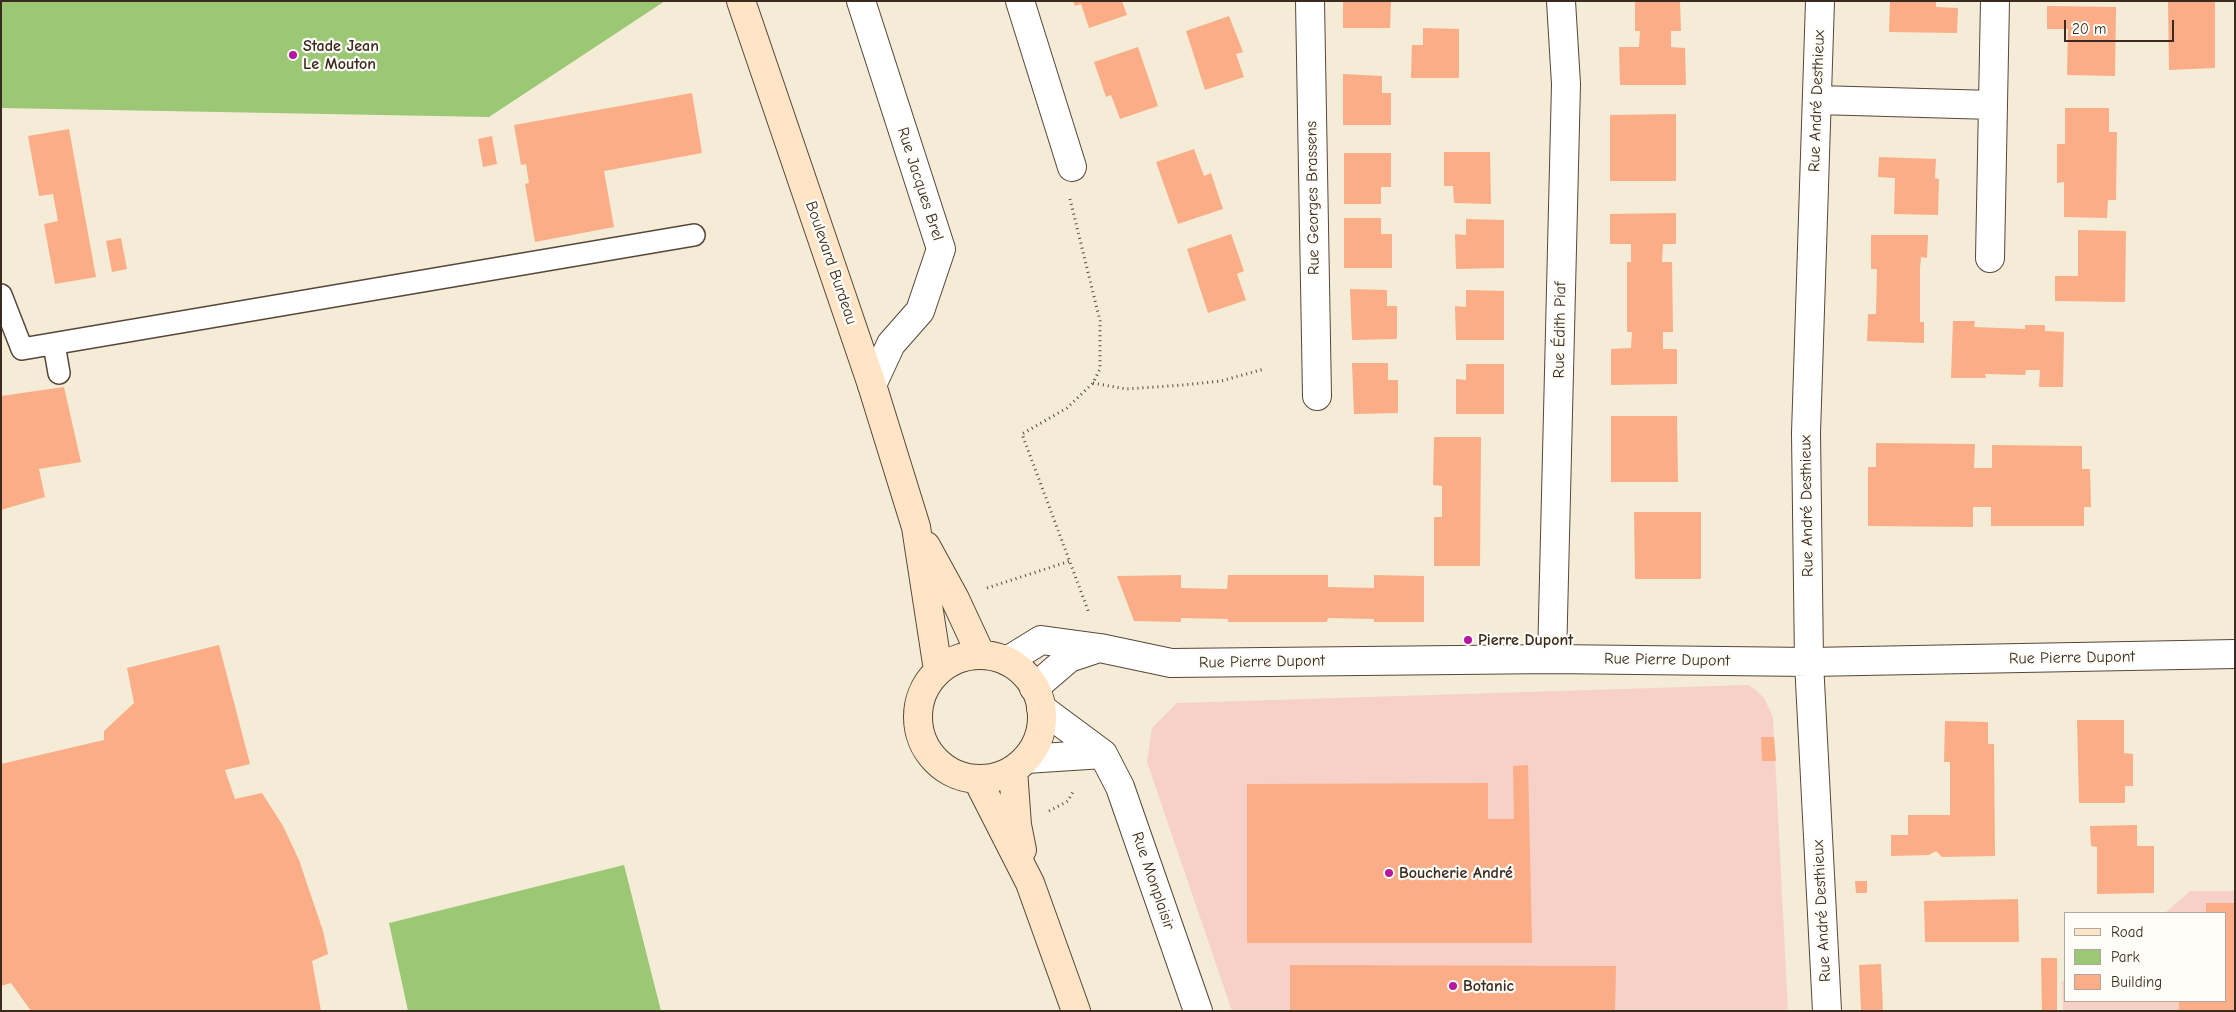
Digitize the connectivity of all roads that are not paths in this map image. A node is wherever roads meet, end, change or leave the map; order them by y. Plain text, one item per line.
1 (741, 1) edge
2 (861, 1) edge
3 (1020, 1) edge
4 (1310, 1) edge
5 (1562, 1) edge
6 (1820, 1) edge
7 (1995, 1) edge
8 (1818, 100) junction
9 (1993, 105) junction
10 (1072, 167) road end
11 (694, 235) dead end
12 (1990, 258) dead end
13 (1, 295) edge
14 (54, 344) junction
15 (59, 373) dead end
16 (872, 385) junction
17 (1317, 396) dead end
18 (916, 527) junction
19 (1100, 648) junction
20 (2235, 654) edge
21 (994, 658) junction
22 (1552, 659) junction
23 (1809, 662) junction
24 (938, 670) junction
25 (1038, 698) junction
26 (1103, 754) junction
27 (1019, 764) junction
28 (977, 779) junction
29 (1030, 883) junction
30 (1076, 1011) edge
31 (1198, 1011) edge
32 (1827, 1011) edge

1 - 16 main road, Boulevard Burdeau
2 - 16 street, Rue Jacques Brel
3 - 10 street
4 - 17 street, Rue Georges Brassens
5 - 22 street, Rue Édith Piaf
6 - 8 street, Rue André Desthieux
7 - 9 street
8 - 9 street
8 - 23 street, Rue André Desthieux
9 - 12 street
11 - 14 lane
13 - 14 lane
14 - 15 lane
16 - 18 main road, Boulevard Burdeau
18 - 21 main road, Boulevard Burdeau
18 - 24 main road, Boulevard Burdeau
19 - 21 street, Rue Pierre Dupont
19 - 22 street, Rue Pierre Dupont
19 - 25 street, Rue Pierre Dupont
20 - 23 street, Rue Pierre Dupont
21 - 24 main road
21 - 25 main road, Boulevard Burdeau
22 - 23 street, Rue Pierre Dupont
23 - 32 street, Rue André Desthieux
24 - 28 main road
25 - 26 street, Rue Monplaisir
25 - 27 main road
26 - 27 street
26 - 31 street, Rue Monplaisir
27 - 28 main road
27 - 29 main road
28 - 29 main road
29 - 30 main road

